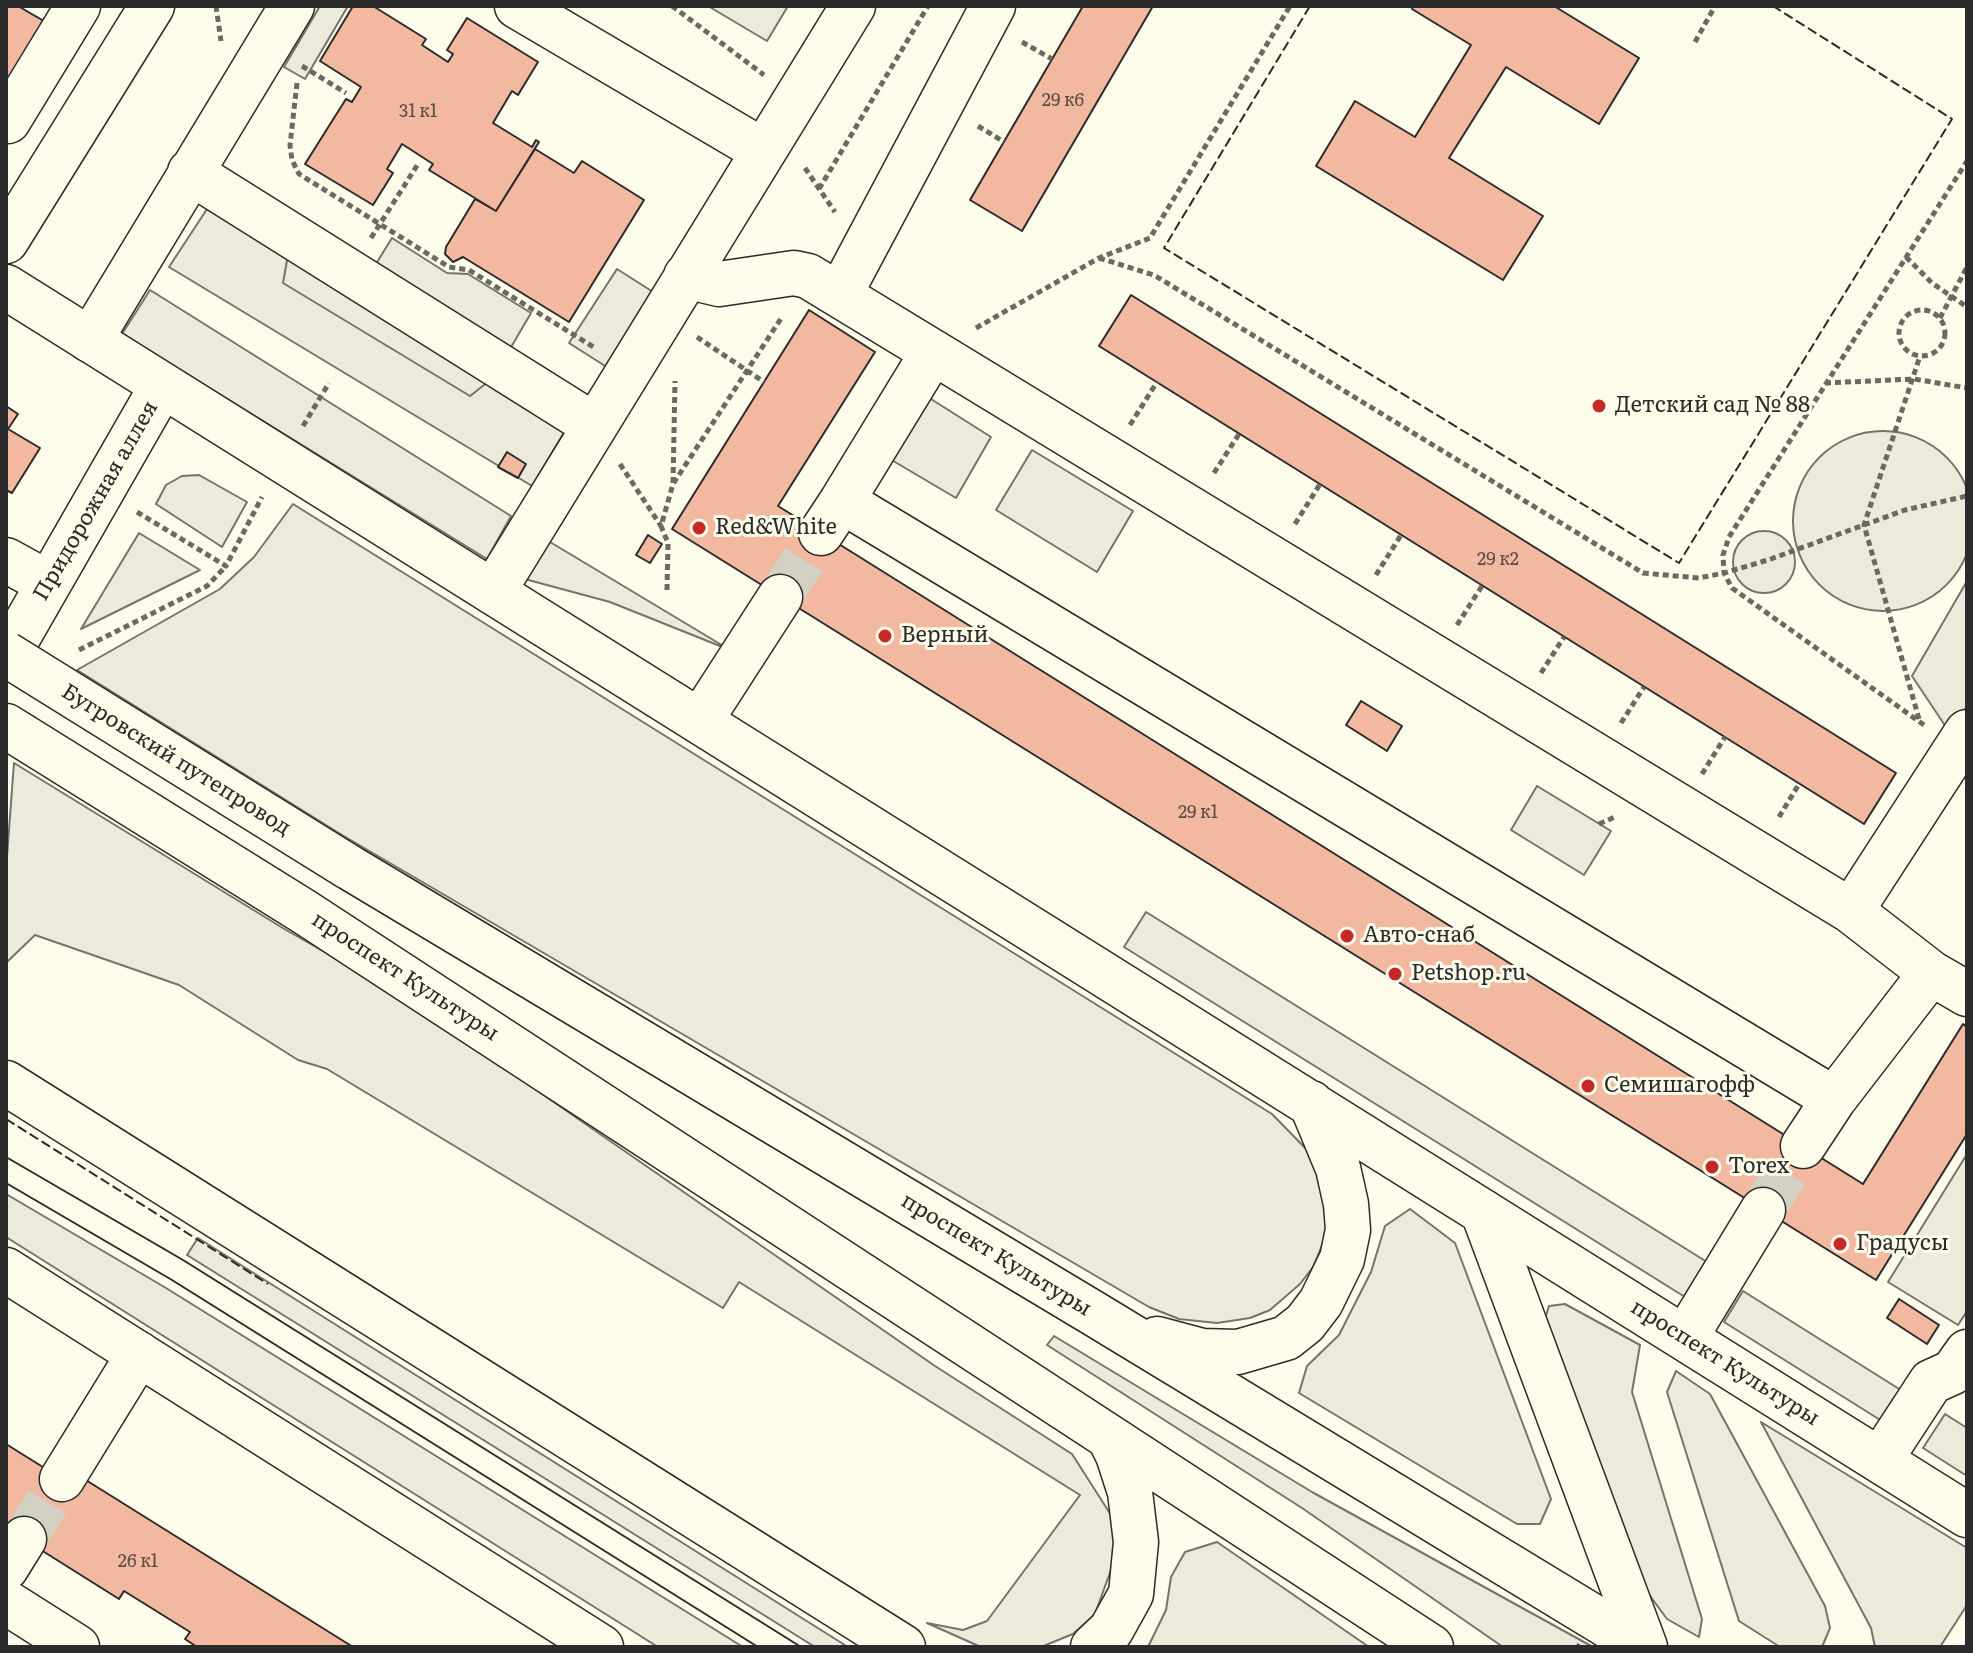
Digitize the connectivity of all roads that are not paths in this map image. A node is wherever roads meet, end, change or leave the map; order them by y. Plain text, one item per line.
1 (78, 6) edge
2 (152, 6) edge
3 (292, 6) edge
4 (517, 6) edge
5 (853, 6) edge
6 (993, 6) edge
7 (7, 120) edge
8 (779, 126) junction
9 (60, 151) junction
10 (190, 172) junction
11 (6, 241) edge
12 (686, 276) junction
13 (824, 285) junction
14 (6, 287) edge
15 (90, 340) junction
16 (933, 352) junction
17 (162, 386) junction
18 (595, 426) junction
19 (6, 560) edge
20 (48, 583) junction
21 (493, 592) junction
22 (780, 597) tunnel mouth
23 (6, 656) edge
24 (700, 721) junction
25 (6, 726) edge
26 (1962, 740) edge
27 (347, 866) joint
28 (1851, 911) junction
29 (1949, 983) edge
30 (6, 1083) edge
31 (1834, 1099) junction
32 (1311, 1103) junction
33 (1803, 1146) tunnel mouth
34 (1763, 1210) tunnel mouth
35 (1483, 1212) junction
36 (6, 1270) edge
37 (1093, 1313) junction
38 (1685, 1338) junction
39 (1967, 1352) edge
40 (139, 1354) junction
41 (1109, 1437) junction
42 (1880, 1460) junction
43 (62, 1479) tunnel mouth
44 (1967, 1515) edge
45 (6, 1602) edge
46 (887, 1637) edge
47 (77, 1647) edge
48 (601, 1647) edge
49 (936, 1647) edge
50 (1093, 1647) edge
51 (1431, 1647) edge
52 (1644, 1647) edge

1 - 7 main road
2 - 9 main road
3 - 10 main road
4 - 8 main road
5 - 8 main road
6 - 13 main road
7 - 9 main road
8 - 12 main road
9 - 11 main road
10 - 15 main road
10 - 18 main road
12 - 13 main road
12 - 18 main road
13 - 16 main road
14 - 15 main road, проспект Культуры
15 - 17 main road, проспект Культуры
16 - 28 main road
16 - 31 main road
17 - 20 main road, Придорожная аллея
17 - 21 main road, проспект Культуры
18 - 21 main road
19 - 20 main road
20 - 23 main road, Придорожная аллея
21 - 24 main road, проспект Культуры
22 - 24 main road
23 - 27 main road, Бугровский путепровод, bridge
24 - 32 main road, проспект Культуры
25 - 41 main road, проспект Культуры
26 - 28 main road
27 - 37 main road, проспект Культуры
28 - 29 main road
29 - 31 main road
30 - 46 main road
31 - 33 main road
32 - 35 main road, проспект Культуры
32 - 37 main road
34 - 38 main road
35 - 38 main road, проспект Культуры
35 - 52 main road
36 - 40 main road
37 - 52 main road, проспект Культуры
38 - 42 main road, проспект Культуры
39 - 42 main road
40 - 43 main road
40 - 48 main road
41 - 50 main road
41 - 51 main road, проспект Культуры
42 - 44 main road, проспект Культуры
45 - 47 main road
46 - 49 main road

